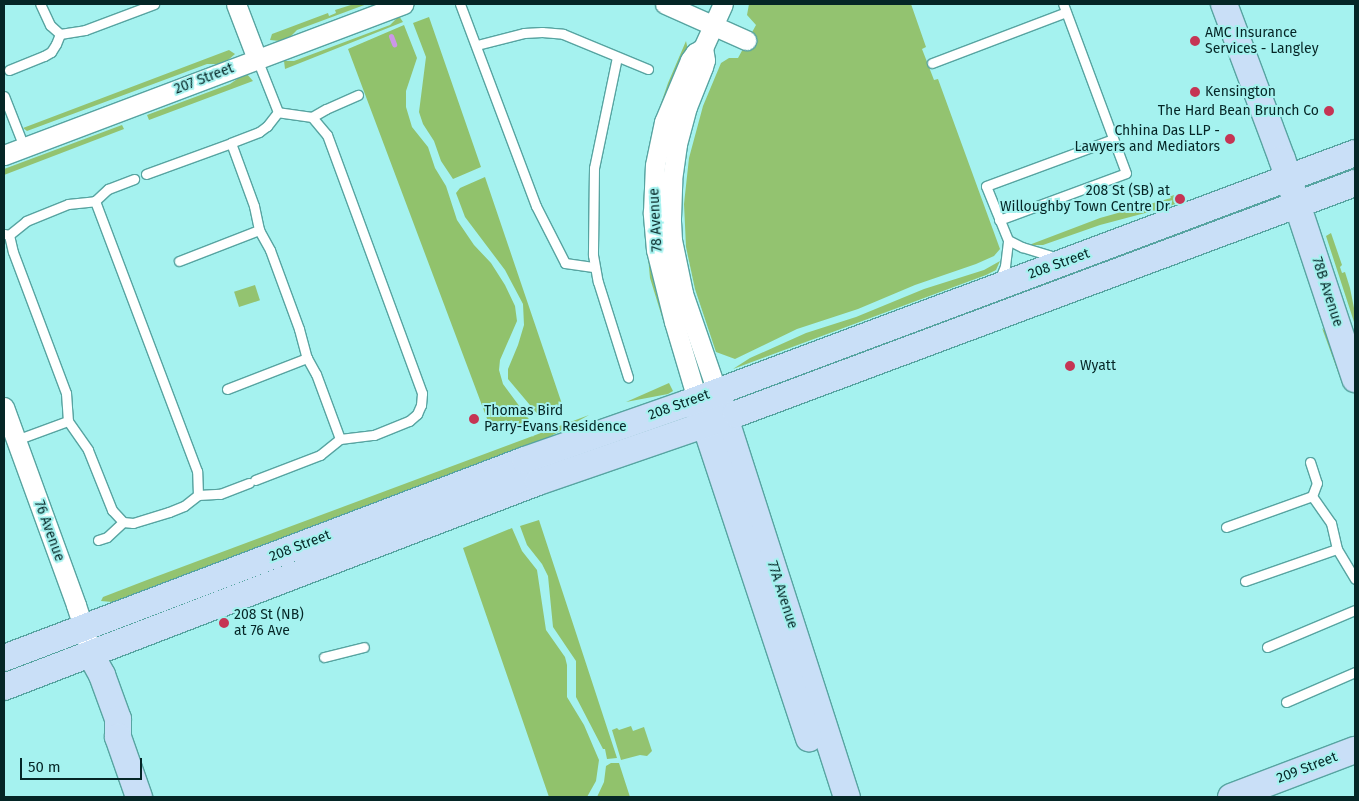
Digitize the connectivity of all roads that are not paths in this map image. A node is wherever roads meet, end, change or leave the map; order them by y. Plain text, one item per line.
1 (40, 4) edge
2 (154, 4) edge
3 (236, 4) edge
4 (403, 4) edge
5 (460, 4) edge
6 (665, 4) edge
7 (722, 4) edge
8 (1224, 4) edge
9 (1064, 8) edge
10 (713, 25) junction
11 (60, 34) junction
12 (746, 40) dead end
13 (477, 45) junction
14 (617, 56) junction
15 (257, 59) junction
16 (932, 63) dead end
17 (648, 69) dead end
18 (9, 70) dead end
19 (358, 95) dead end
20 (4, 96) edge
21 (278, 112) junction
22 (312, 117) junction
23 (1113, 139) junction
24 (231, 143) junction
25 (24, 147) junction
26 (1355, 152) edge
27 (4, 155) edge
28 (146, 174) dead end
29 (1288, 177) junction
30 (134, 179) dead end
31 (1355, 183) edge
32 (96, 201) junction
33 (1297, 205) junction
34 (999, 220) junction
35 (259, 230) junction
36 (7, 235) edge
37 (1008, 240) junction
38 (179, 261) dead end
39 (1068, 261) junction
40 (595, 267) junction
41 (995, 287) junction
42 (307, 358) junction
43 (628, 377) dead end
44 (1355, 379) edge
45 (226, 390) dead end
46 (707, 395) junction
47 (4, 408) edge
48 (68, 421) junction
49 (715, 422) junction
50 (340, 439) junction
51 (16, 440) junction
52 (1310, 462) dead end
53 (198, 495) junction
54 (1312, 496) junction
55 (123, 522) junction
56 (1226, 527) dead end
57 (98, 540) dead end
58 (1337, 548) junction
59 (1355, 579) edge
60 (1245, 581) dead end
61 (1355, 610) edge
62 (84, 629) junction
63 (364, 647) dead end
64 (1267, 647) dead end
65 (91, 655) junction
66 (324, 657) dead end
67 (4, 658) edge
68 (1355, 672) edge
69 (4, 687) edge
70 (1286, 702) dead end
71 (1355, 750) edge
72 (139, 797) edge
73 (830, 797) edge
74 (847, 797) edge
75 (1231, 797) edge

1 - 11 lane
2 - 11 lane
3 - 15 street
4 - 15 street, 207 Street
5 - 13 lane
6 - 10 street
7 - 10 street, 78 Avenue
8 - 29 main road, 78B Avenue
9 - 16 lane
9 - 23 lane
10 - 12 street
10 - 46 street, 78 Avenue
11 - 18 lane
13 - 14 lane
13 - 40 lane
14 - 17 lane
14 - 40 lane
15 - 21 lane
15 - 25 street, 207 Street
19 - 22 lane
20 - 25 lane
21 - 22 lane
21 - 24 lane
22 - 50 lane
23 - 34 lane
23 - 34 lane
24 - 28 lane
24 - 35 lane
25 - 27 street, 207 Street
26 - 29 main road, 208 Street
29 - 33 main road, 78B Avenue
29 - 39 main road, 208 Street
30 - 32 lane
31 - 33 main road, 208 Street
32 - 36 lane
32 - 53 lane
33 - 44 main road, 78B Avenue
33 - 49 main road, 208 Street
34 - 37 lane
35 - 38 lane
35 - 42 lane
36 - 48 lane
37 - 39 lane
37 - 41 lane
39 - 41 main road, 208 Street
40 - 43 lane
41 - 46 main road, 208 Street
42 - 45 lane
42 - 50 lane
46 - 49 main road, 77A Avenue
46 - 62 main road, 208 Street
47 - 51 street, 76 Avenue
48 - 51 lane
48 - 55 lane
49 - 65 main road, 208 Street
49 - 73 main road, 77A Avenue
49 - 74 main road, 77A Avenue
50 - 53 lane
51 - 62 street, 76 Avenue
52 - 54 lane
53 - 55 lane
54 - 56 lane
54 - 58 lane
55 - 57 lane
58 - 59 lane
58 - 60 lane
61 - 64 lane
62 - 65 street, 76 Avenue
62 - 67 main road, 208 Street
63 - 66 lane
65 - 69 main road, 208 Street
65 - 72 main road, 76 Avenue
68 - 70 lane
71 - 75 main road, 209 Street

